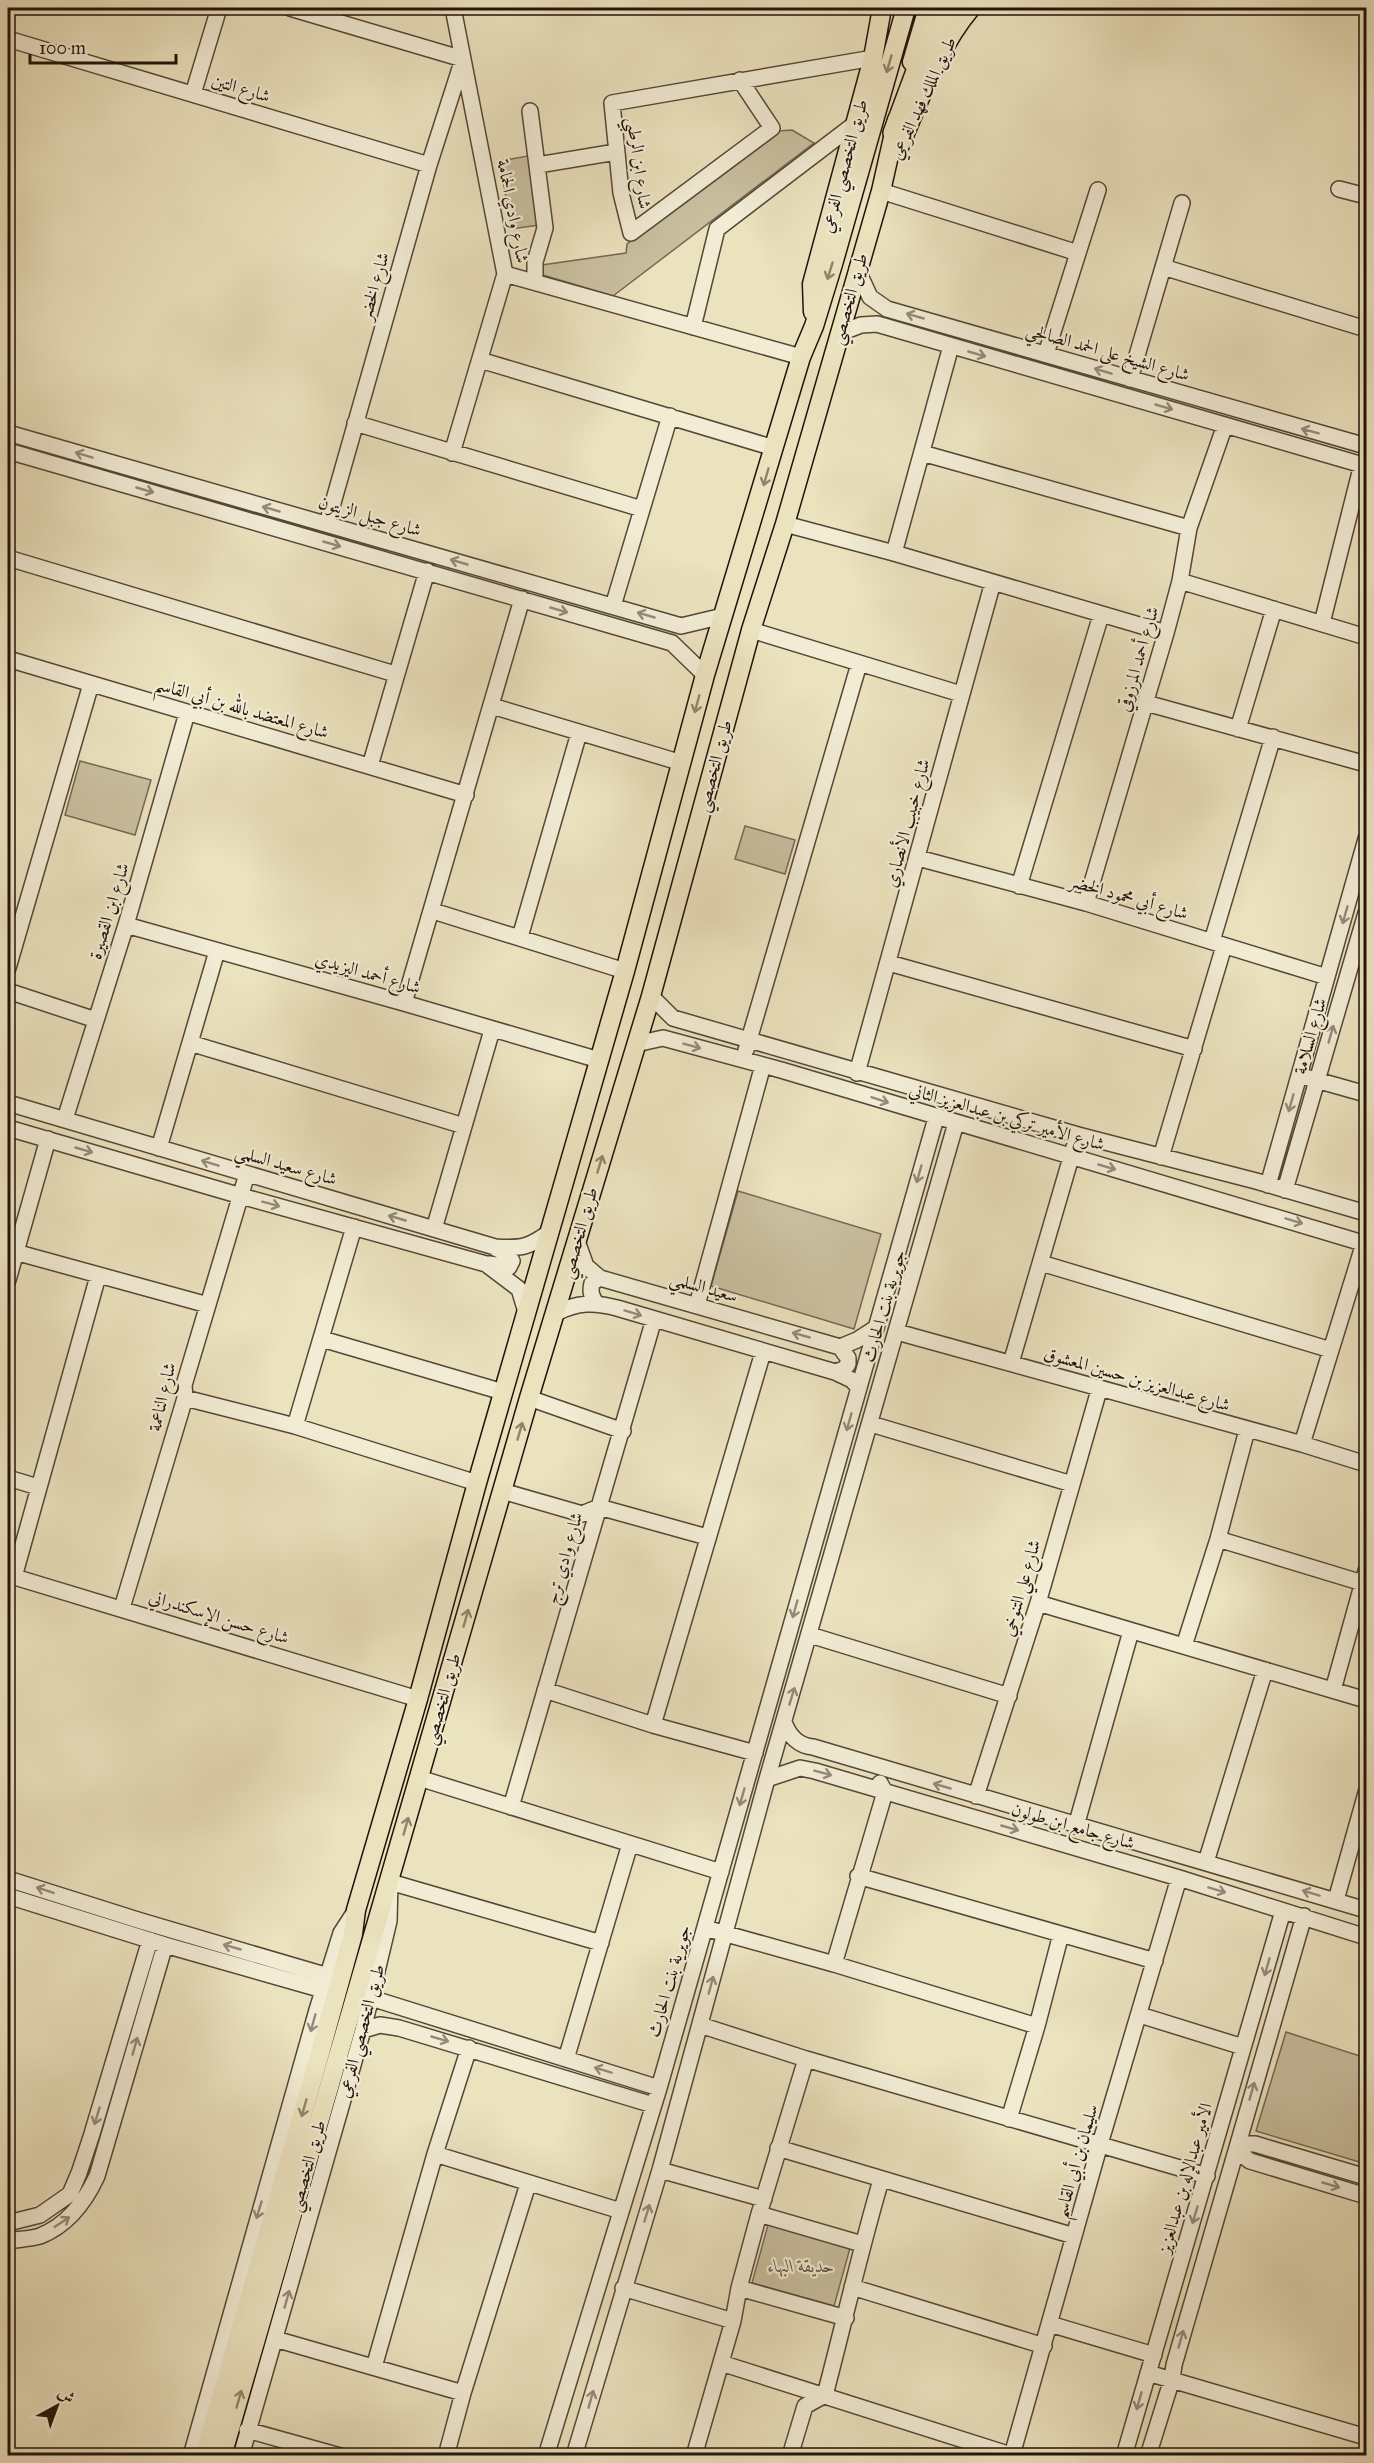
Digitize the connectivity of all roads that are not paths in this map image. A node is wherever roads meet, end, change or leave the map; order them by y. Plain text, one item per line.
1 (219, 8) edge
2 (290, 8) edge
3 (453, 8) edge
4 (882, 8) edge
5 (906, 8) edge
6 (928, 8) edge
7 (947, 8) edge
8 (971, 8) edge
9 (8, 39) edge
10 (873, 58) junction
11 (463, 59) junction
12 (740, 80) junction
13 (193, 94) junction
14 (530, 111) dead end
15 (856, 123) junction
16 (894, 133) junction
17 (823, 147) junction
18 (616, 152) junction
19 (429, 165) junction
20 (538, 165) junction
21 (843, 168) junction
22 (1339, 189) dead end
23 (1098, 190) dead end
24 (881, 191) junction
25 (1366, 196) edge
26 (1182, 203) dead end
27 (1077, 253) junction
28 (1163, 267) junction
29 (857, 269) junction
30 (506, 274) junction
31 (536, 281) junction
32 (814, 326) junction
33 (693, 327) junction
34 (1366, 329) edge
35 (840, 333) junction
36 (951, 346) junction
37 (1046, 354) junction
38 (801, 357) junction
39 (480, 360) junction
40 (1130, 379) junction
41 (670, 416) junction
42 (355, 423) junction
43 (1225, 425) junction
44 (8, 433) edge
45 (1366, 446) edge
46 (774, 448) junction
47 (8, 451) edge
48 (452, 453) junction
49 (922, 453) junction
50 (1364, 465) edge
51 (642, 509) junction
52 (327, 524) junction
53 (785, 524) junction
54 (1189, 528) junction
55 (894, 553) junction
56 (8, 558) edge
57 (427, 572) junction
58 (1180, 581) junction
59 (993, 582) junction
60 (522, 599) junction
61 (613, 606) junction
62 (1274, 609) junction
63 (1101, 615) junction
64 (723, 616) junction
65 (1322, 622) junction
66 (681, 626) junction
67 (751, 630) junction
68 (1166, 633) junction
69 (1366, 637) edge
70 (672, 644) junction
71 (8, 659) edge
72 (859, 664) junction
73 (396, 674) junction
74 (705, 675) junction
75 (91, 684) junction
76 (960, 694) junction
77 (1146, 703) junction
78 (492, 706) junction
79 (187, 713) junction
80 (1238, 729) junction
81 (579, 733) junction
82 (1273, 737) junction
83 (681, 762) junction
84 (1366, 764) edge
85 (370, 766) junction
86 (465, 795) junction
87 (1366, 839) edge
88 (918, 858) junction
89 (1019, 886) junction
90 (1086, 903) junction
91 (433, 911) junction
92 (1366, 913) edge
93 (126, 925) junction
94 (520, 937) junction
95 (1218, 944) junction
96 (217, 951) junction
97 (889, 963) junction
98 (8, 968) edge
99 (625, 971) junction
100 (1327, 977) junction
101 (8, 991) edge
102 (651, 996) junction
103 (404, 1003) junction
104 (673, 1018) junction
105 (96, 1020) junction
106 (492, 1030) junction
107 (663, 1038) junction
108 (749, 1040) junction
109 (190, 1043) junction
110 (636, 1044) junction
111 (1194, 1049) junction
112 (784, 1051) junction
113 (811, 1059) junction
114 (599, 1060) junction
115 (743, 1060) junction
116 (763, 1065) junction
117 (781, 1070) junction
118 (857, 1073) junction
119 (1299, 1075) junction
120 (806, 1077) junction
121 (1317, 1080) junction
122 (1366, 1094) edge
123 (8, 1103) edge
124 (936, 1118) junction
125 (65, 1119) junction
126 (956, 1123) junction
127 (464, 1126) junction
128 (8, 1128) edge
129 (1077, 1135) junction
130 (48, 1139) junction
131 (930, 1139) junction
132 (951, 1142) junction
133 (159, 1148) junction
134 (1070, 1156) junction
135 (1161, 1157) junction
136 (1201, 1167) junction
137 (1273, 1168) junction
138 (1291, 1171) junction
139 (247, 1174) junction
140 (1268, 1185) junction
141 (1285, 1190) junction
142 (1197, 1192) junction
143 (241, 1196) junction
144 (1366, 1213) edge
145 (354, 1227) junction
146 (441, 1231) junction
147 (551, 1231) junction
148 (577, 1241) junction
149 (1365, 1243) edge
150 (495, 1247) junction
151 (15, 1252) junction
152 (442, 1252) junction
153 (1041, 1263) junction
154 (486, 1264) junction
155 (98, 1276) junction
156 (600, 1278) junction
157 (8, 1280) edge
158 (596, 1303) junction
159 (208, 1305) junction
160 (697, 1305) junction
161 (526, 1312) junction
162 (556, 1312) junction
163 (654, 1319) junction
164 (874, 1329) junction
165 (897, 1332) junction
166 (322, 1339) junction
167 (840, 1347) junction
168 (1331, 1350) junction
169 (763, 1352) junction
170 (1011, 1363) junction
171 (835, 1372) junction
172 (859, 1388) junction
173 (1099, 1390) junction
174 (503, 1392) junction
175 (185, 1398) junction
176 (529, 1398) junction
177 (870, 1424) junction
178 (295, 1426) junction
179 (1247, 1430) junction
180 (623, 1431) junction
181 (1302, 1444) junction
182 (1366, 1464) edge
183 (8, 1478) edge
184 (477, 1483) junction
185 (1072, 1484) junction
186 (38, 1486) junction
187 (502, 1491) junction
188 (829, 1491) junction
189 (849, 1498) junction
190 (599, 1507) junction
191 (823, 1514) junction
192 (843, 1520) junction
193 (707, 1538) junction
194 (1218, 1539) junction
195 (11, 1576) edge
196 (1365, 1579) edge
197 (1038, 1603) junction
198 (122, 1608) junction
199 (1131, 1631) junction
200 (810, 1635) junction
201 (1184, 1646) junction
202 (1265, 1670) junction
203 (545, 1690) junction
204 (1333, 1690) junction
205 (1010, 1696) junction
206 (418, 1699) junction
207 (1366, 1700) edge
208 (784, 1722) junction
209 (653, 1725) junction
210 (754, 1754) junction
211 (870, 1764) junction
212 (889, 1770) junction
213 (419, 1778) junction
214 (767, 1779) junction
215 (864, 1785) junction
216 (885, 1792) junction
217 (1366, 1792) edge
218 (976, 1796) junction
219 (512, 1807) junction
220 (1076, 1826) junction
221 (630, 1844) junction
222 (1206, 1862) junction
223 (721, 1872) junction
224 (858, 1876) junction
225 (1179, 1878) junction
226 (8, 1879) edge
227 (390, 1882) junction
228 (8, 1896) edge
229 (1336, 1900) junction
230 (356, 1910) junction
231 (1366, 1910) edge
232 (1283, 1911) junction
233 (1304, 1916) junction
234 (116, 1921) junction
235 (705, 1928) junction
236 (725, 1934) junction
237 (1061, 1934) junction
238 (1366, 1936) edge
239 (157, 1942) junction
240 (601, 1943) junction
241 (258, 1954) junction
242 (1155, 1961) junction
243 (834, 1964) junction
244 (253, 1970) junction
245 (328, 1976) junction
246 (323, 1990) junction
247 (371, 1998) junction
248 (401, 2007) junction
249 (1140, 2015) junction
250 (700, 2025) junction
251 (1037, 2026) junction
252 (399, 2028) junction
253 (363, 2030) junction
254 (1243, 2047) junction
255 (469, 2048) junction
256 (566, 2059) junction
257 (806, 2059) junction
258 (631, 2079) junction
259 (659, 2088) junction
260 (627, 2097) junction
261 (653, 2105) junction
262 (1009, 2119) junction
263 (1100, 2144) junction
264 (778, 2148) junction
265 (435, 2154) junction
266 (1310, 2160) junction
267 (660, 2170) junction
268 (1207, 2176) junction
269 (1366, 2177) edge
270 (1308, 2178) junction
271 (881, 2180) junction
272 (528, 2184) junction
273 (1366, 2196) edge
274 (761, 2206) junction
275 (621, 2211) junction
276 (8, 2223) edge
277 (1074, 2236) junction
278 (8, 2241) edge
279 (862, 2244) junction
280 (605, 2262) junction
281 (629, 2271) junction
282 (597, 2287) junction
283 (852, 2287) junction
284 (739, 2288) junction
285 (623, 2290) junction
286 (846, 2318) junction
287 (733, 2321) junction
288 (1050, 2324) junction
289 (275, 2340) junction
290 (1044, 2346) junction
291 (1154, 2355) junction
292 (721, 2363) junction
293 (374, 2367) junction
294 (1148, 2373) junction
295 (1172, 2379) junction
296 (463, 2393) junction
297 (825, 2395) junction
298 (247, 2430) junction
299 (1366, 2437) edge
300 (1013, 2455) edge
301 (191, 2456) edge
302 (204, 2456) edge
303 (222, 2456) edge
304 (241, 2456) edge
305 (340, 2456) edge
306 (446, 2456) edge
307 (546, 2456) edge
308 (574, 2456) edge
309 (694, 2456) edge
310 (790, 2456) edge
311 (1124, 2456) edge
312 (1148, 2456) edge

1 - 13 street
2 - 11 street
3 - 11 street, شارع وادي الحمامة
4 - 10 main road, طريق التخصصي الفرعي
5 -> 32 main road, طريق التخصصي
6 - 16 main road, طريق التخصصي
7 - 16 highway
8 - 24 main road, طريق الملك فهد الفرعي
9 - 13 street, شارع التين
10 - 12 street, شارع ابن الرطبي
10 - 15 main road, طريق التخصصي الفرعي
11 - 19 street, شارع الخضر
11 - 30 street, شارع وادي الحمامة
12 - 18 street, شارع ابن الرطبي
12 - 18 street, شارع ابن الرطبي
13 - 19 street, شارع التين
14 - 20 street
15 - 17 street
15 - 21 main road, طريق التخصصي الفرعي
16 - 24 main road, طريق التخصصي
17 - 21 street
17 - 33 street
18 - 20 street
19 - 42 street, شارع الخضر
20 - 31 street
21 - 32 main road, طريق التخصصي الفرعي
22 - 25 street
23 - 27 street
24 - 27 street
24 - 29 main road, طريق التخصصي
26 - 28 street
27 - 37 street
28 - 34 street
28 - 40 street
29 - 35 main road, طريق التخصصي
37 -> 29 street, شارع الشيخ على الحمد الصالحي
30 - 31 street
30 - 39 street, شارع وادي الحمامة
31 - 33 street
32 - 38 main road, طريق التخصصي
33 - 38 street
35 - 36 street, شارع الشيخ على الحمد الصالحي
35 - 53 main road, طريق التخصصي
36 -> 43 street, شارع الشيخ على الحمد الصالحي
36 - 49 street
40 -> 37 street, شارع الشيخ على الحمد الصالحي
38 - 46 main road, طريق التخصصي
39 - 41 street
39 - 48 street, شارع وادي الحمامة
45 -> 40 street, شارع الشيخ على الحمد الصالحي
41 - 46 street
41 - 51 street
42 - 48 street
42 - 52 street, شارع الخضر
43 - 50 street, شارع الشيخ على الحمد الصالحي
43 - 54 street, شارع أحمد المرزوقي
52 -> 44 street, شارع جبل الزيتون
46 -> 64 main road, طريق التخصصي
47 -> 57 street, شارع جبل الزيتون
48 - 51 street
49 - 54 street
49 - 55 street
50 - 65 street
51 - 61 street
61 -> 52 street, شارع جبل الزيتون
53 - 55 street
53 - 67 main road, طريق التخصصي
54 - 58 street, شارع أحمد المرزوقي
55 - 59 street
56 - 73 street
57 - 60 street, شارع جبل الزيتون
57 - 73 street
58 - 62 street
58 - 68 street, شارع أحمد المرزوقي
59 - 63 street
59 - 76 street, شارع خبيب الأنصاري
60 -> 70 street, شارع جبل الزيتون
60 - 78 street
66 -> 61 street, شارع جبل الزيتون
62 - 65 street
62 - 80 street
63 - 68 street
63 - 89 street
64 - 66 street, شارع جبل الزيتون
64 - 74 main road, طريق التخصصي
65 - 69 street
66 - 70 street
67 - 72 street
67 - 102 main road, طريق التخصصي
68 - 77 street, شارع أحمد المرزوقي
70 - 74 street, شارع جبل الزيتون
71 - 75 street, شارع المعتضد بالله بن أبي القاسم
72 - 76 street
72 - 108 street
73 - 85 street
74 -> 83 main road, طريق التخصصي
75 - 79 street, شارع المعتضد بالله بن أبي القاسم
75 - 98 street
76 - 88 street, شارع خبيب الأنصاري
77 - 80 street
77 - 90 street, شارع أحمد المرزوقي
78 - 81 street
78 - 86 street
79 - 85 street, شارع المعتضد بالله بن أبي القاسم
79 - 93 street, شارع ابن القصيرة
80 - 82 street
81 - 83 street
81 - 94 street
82 - 84 street
82 - 95 street
83 - 99 main road, طريق التخصصي
85 - 86 street, شارع المعتضد بالله بن أبي القاسم
86 - 91 street
87 -> 100 street
88 - 89 street, شارع أبي محمود الخضر
88 - 97 street, شارع خبيب الأنصاري
89 - 90 street, شارع أبي محمود الخضر
90 - 95 street, شارع أبي محمود الخضر
91 - 94 street
91 - 103 street
121 -> 92 street, شارع السلامة
93 - 96 street, شارع أحمد اليزيدي
93 - 105 street, شارع ابن القصيرة
94 - 99 street
95 - 100 street, شارع أبي محمود الخضر
95 - 111 street
96 - 103 street, شارع أحمد اليزيدي
96 - 109 street
97 - 111 street
97 - 118 street, شارع خبيب الأنصاري
99 - 114 main road, طريق التخصصي
100 - 119 street
101 - 105 street
102 - 104 street, شارع الأمير تركي بن عبدالعزيز الثاني
102 - 110 main road, طريق التخصصي
103 - 106 street, شارع أحمد اليزيدي
104 - 107 street
104 - 108 street, شارع الأمير تركي بن عبدالعزيز الثاني
105 - 125 street, شارع ابن القصيرة
106 - 114 street, شارع أحمد اليزيدي
106 - 127 street
107 - 110 street, شارع الأمير تركي بن عبدالعزيز الثاني
107 -> 115 street, شارع الأمير تركي بن عبدالعزيز الثاني
108 - 112 street, شارع الأمير تركي بن عبدالعزيز الثاني
108 - 115 street
109 - 127 street
109 - 133 street
148 -> 110 main road, طريق التخصصي
111 - 135 street
112 - 113 street, شارع الأمير تركي بن عبدالعزيز الثاني
112 - 117 street
113 - 118 street, شارع الأمير تركي بن عبدالعزيز الثاني
113 - 120 street
114 - 147 main road, طريق التخصصي
115 - 116 street, شارع الأمير تركي بن عبدالعزيز الثاني
116 - 117 street, شارع الأمير تركي بن عبدالعزيز الثاني
116 - 160 street
117 - 120 street, شارع الأمير تركي بن عبدالعزيز الثاني
118 - 129 street, شارع الأمير تركي بن عبدالعزيز الثاني
119 - 121 street
119 -> 137 street
120 -> 124 street, شارع الأمير تركي بن عبدالعزيز الثاني
121 - 122 street
121 - 138 street, شارع السلامة
123 - 125 street, شارع سعيد السلمي
124 - 126 street, شارع الأمير تركي بن عبدالعزيز الثاني
124 - 131 street, جويرية بنت الحارث
125 - 133 street, شارع سعيد السلمي
126 - 132 street, جويرية بنت الحارث
126 - 134 street, شارع الأمير تركي بن عبدالعزيز الثاني
127 - 146 street
128 - 130 street
129 - 134 street
129 - 135 street, شارع الأمير تركي بن عبدالعزيز الثاني
130 -> 143 street
130 - 151 street
131 - 132 street
131 -> 164 street, جويرية بنت الحارث
132 - 165 street, جويرية بنت الحارث
139 -> 133 street, شارع سعيد السلمي
134 -> 142 street, شارع الأمير تركي بن عبدالعزيز الثاني
134 - 153 street
135 - 136 street, شارع الأمير تركي بن عبدالعزيز الثاني
136 - 140 street, شارع الأمير تركي بن عبدالعزيز الثاني
136 - 142 street
137 - 138 street
137 - 140 street
138 - 141 street, شارع السلامة
139 - 143 street, شارع الناعمة
146 -> 139 street, شارع سعيد السلمي
140 - 141 street, شارع الأمير تركي بن عبدالعزيز الثاني
141 - 144 street, شارع الأمير تركي بن عبدالعزيز الثاني
142 -> 149 street, شارع الأمير تركي بن عبدالعزيز الثاني
143 -> 145 street
143 - 159 street, شارع الناعمة
145 - 152 street
145 - 166 street
146 - 150 street, شارع سعيد السلمي
146 - 152 street
147 - 150 street, شارع سعيد السلمي
147 - 161 main road, طريق التخصصي
148 - 156 street
148 - 162 main road, طريق التخصصي
149 - 168 street
150 - 154 street
151 - 155 street
151 - 157 street
152 - 154 street
153 - 168 street
153 - 170 street
154 - 161 street
155 - 159 street
155 - 186 street
156 - 158 street
156 - 160 street, سعيد السلمي
158 - 162 street
158 -> 163 street
159 - 175 street, شارع الناعمة
167 -> 160 street, سعيد السلمي
161 - 174 main road, طريق التخصصي
162 - 176 main road, طريق التخصصي
163 - 169 street
163 - 180 street, شارع وادي ترج
164 - 167 street
164 - 172 street, جويرية بنت الحارث
165 - 170 street, شارع عبدالعزيز بن حسين المعشوق
165 - 177 street, جويرية بنت الحارث
166 - 174 street
166 - 178 street
167 - 171 street
168 - 181 street
169 - 171 street
169 - 193 street
170 - 173 street, شارع عبدالعزيز بن حسين المعشوق
171 - 172 street
172 -> 188 street, جويرية بنت الحارث
173 - 179 street, شارع عبدالعزيز بن حسين المعشوق
173 - 185 street, شارع علي التنوخي
174 - 184 main road, طريق التخصصي
175 - 178 street
175 - 198 street, شارع الناعمة
176 - 180 street
187 -> 176 main road, طريق التخصصي
177 - 185 street
177 - 189 street, جويرية بنت الحارث
178 - 184 street
179 - 181 street, شارع عبدالعزيز بن حسين المعشوق
179 - 194 street
180 - 190 street, شارع وادي ترج
181 - 182 street, شارع عبدالعزيز بن حسين المعشوق
183 - 186 street
184 - 206 main road, طريق التخصصي
185 - 197 street, شارع علي التنوخي
186 - 195 street
187 - 190 street
213 -> 187 main road, طريق التخصصي
188 - 189 street
188 - 191 street, جويرية بنت الحارث
189 - 192 street, جويرية بنت الحارث
190 - 193 street
190 - 203 street, شارع وادي ترج
191 - 192 street
191 -> 210 street, جويرية بنت الحارث
192 - 200 street, جويرية بنت الحارث
193 - 209 street
194 - 196 street
194 - 201 street
195 - 198 street, شارع حسن الإسكندراني
196 - 204 street
197 - 199 street
197 - 205 street, شارع علي التنوخي
198 - 206 street, شارع حسن الإسكندراني
199 - 201 street
199 - 220 street
200 - 205 street
208 -> 200 street, جويرية بنت الحارث
201 - 202 street
202 - 204 street
202 - 222 street
203 - 209 street
203 - 219 street, شارع وادي ترج
204 - 207 street
205 - 218 street, شارع علي التنوخي
206 - 230 main road, طريق التخصصي
208 - 211 street, شارع جامع ابن طولون
208 - 214 street, جويرية بنت الحارث
209 - 210 street
210 -> 223 street, جويرية بنت الحارث
211 - 212 street, شارع جامع ابن طولون
211 - 215 street
212 - 216 street
218 -> 212 street, شارع جامع ابن طولون
213 - 219 street
227 -> 213 main road, طريق التخصصي
214 -> 215 street, شارع جامع ابن طولون
214 - 236 street, جويرية بنت الحارث
215 - 216 street, شارع جامع ابن طولون
216 - 224 street
216 -> 225 street, شارع جامع ابن طولون
217 - 229 street
218 - 220 street, شارع جامع ابن طولون
219 - 221 street
220 - 222 street, شارع جامع ابن طولون
221 - 223 street
221 - 240 street
229 -> 222 street, شارع جامع ابن طولون
223 - 235 street, جويرية بنت الحارث
224 - 237 street
224 - 243 street
225 -> 232 street, شارع جامع ابن طولون
225 - 242 street, سليمان بن أبي القاسم
234 -> 226 street
227 - 240 street
227 - 247 street, طريق التخصصي الفرعي
303 -> 227 main road, طريق التخصصي
228 - 234 street
229 - 231 street, شارع جامع ابن طولون
230 - 245 street
230 -> 302 main road, طريق التخصصي
232 - 233 street, شارع جامع ابن طولون
232 -> 254 street, الأمير عبدالإله بن عبدالعزيز
233 - 238 street, شارع جامع ابن طولون
295 -> 233 street
234 - 239 street
241 -> 234 street
235 - 236 street
235 - 259 street, جويرية بنت الحارث
236 - 243 street
250 -> 236 street, جويرية بنت الحارث
237 - 242 street
237 - 251 street
239 - 244 street
239 -> 276 street
278 -> 239 street
240 - 256 street
241 - 244 street
241 - 245 street
242 - 249 street, سليمان بن أبي القاسم
243 - 251 street
244 - 246 street
245 - 246 street
246 -> 301 street
247 - 248 street
247 - 253 street, طريق التخصصي الفرعي
248 - 252 street
248 - 256 street
249 - 254 street
249 - 263 street, سليمان بن أبي القاسم
250 - 257 street
250 - 267 street, جويرية بنت الحارث
251 - 262 street
252 - 253 street
252 -> 255 street
289 -> 253 street, طريق التخصصي الفرعي
254 - 268 street, الأمير عبدالإله بن عبدالعزيز
255 - 260 street
255 - 265 street
258 -> 256 street
257 - 262 street
257 - 264 street
258 - 259 street
258 - 260 street
259 - 261 street, جويرية بنت الحارث
260 - 261 street
261 - 275 street, جويرية بنت الحارث
262 - 263 street
263 - 268 street
263 - 277 street, سليمان بن أبي القاسم
264 - 271 street
264 - 274 street
265 - 272 street
265 - 293 street
266 - 269 street
266 - 270 street
266 - 270 street
267 - 274 street
281 -> 267 street, جويرية بنت الحارث
268 -> 291 street, الأمير عبدالإله بن عبدالعزيز
270 -> 273 street
271 - 277 street
271 - 279 street
272 - 275 street
272 - 296 street
274 - 279 street
274 - 284 street
275 - 280 street, جويرية بنت الحارث
277 - 288 street, سليمان بن أبي القاسم
279 - 283 street
280 - 281 street
280 - 282 street, جويرية بنت الحارث
281 - 285 street, جويرية بنت الحارث
282 - 285 street
282 - 307 street, جويرية بنت الحارث
283 - 286 street
283 - 290 street
284 - 286 street
284 - 287 street
285 - 287 street
308 -> 285 street, جويرية بنت الحارث
286 - 297 street
287 - 292 street
288 - 290 street, سليمان بن أبي القاسم
288 - 291 street
289 - 293 street
289 - 298 street, طريق التخصصي الفرعي
290 - 300 street, سليمان بن أبي القاسم
291 - 294 street, الأمير عبدالإله بن عبدالعزيز
292 - 297 street
292 - 309 street
293 - 296 street
294 - 295 street
294 -> 311 street, الأمير عبدالإله بن عبدالعزيز
295 - 299 street
295 - 312 street
296 - 306 street
297 - 300 street
297 - 310 street
298 - 304 street, طريق التخصصي الفرعي
298 - 305 street

